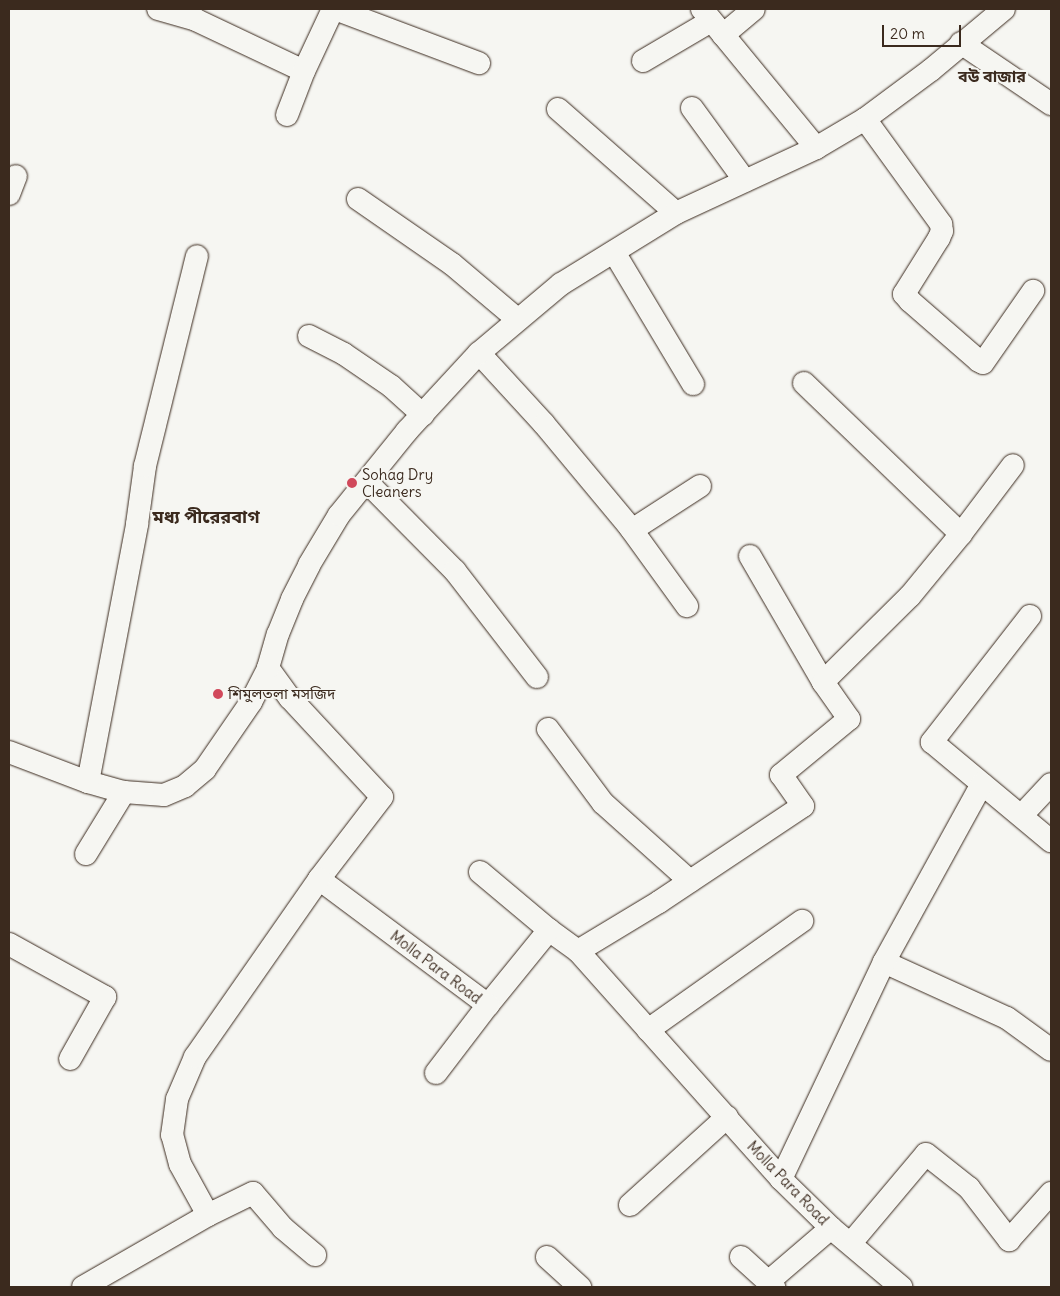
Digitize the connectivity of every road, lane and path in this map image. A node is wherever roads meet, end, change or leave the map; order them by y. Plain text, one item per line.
1 (158, 9) edge
2 (334, 9) edge
3 (754, 9) edge
4 (1004, 9) edge
5 (712, 22) edge
6 (961, 43) junction
7 (643, 61) dead end
8 (479, 63) dead end
9 (304, 71) junction
10 (1051, 104) edge
11 (692, 108) dead end
12 (558, 109) dead end
13 (287, 116) dead end
14 (864, 119) junction
15 (816, 148) junction
16 (745, 181) junction
17 (358, 199) dead end
18 (676, 214) junction
19 (614, 252) junction
20 (198, 256) dead end
21 (1033, 291) dead end
22 (517, 319) junction
23 (309, 336) dead end
24 (480, 353) junction
25 (804, 383) dead end
26 (693, 384) dead end
27 (423, 415) junction
28 (1013, 465) dead end
29 (367, 482) junction
30 (700, 486) dead end
31 (632, 530) junction
32 (962, 534) junction
33 (750, 556) dead end
34 (687, 606) dead end
35 (1030, 616) dead end
36 (268, 668) junction
37 (537, 677) dead end
38 (823, 682) junction
39 (548, 729) dead end
40 (9, 752) edge
41 (88, 782) junction
42 (982, 784) junction
43 (1051, 784) edge
44 (124, 792) junction
45 (1022, 815) junction
46 (1051, 841) edge
47 (86, 854) dead end
48 (480, 872) dead end
49 (318, 878) junction
50 (690, 882) junction
51 (802, 921) dead end
52 (549, 930) junction
53 (9, 944) edge
54 (578, 951) junction
55 (884, 962) junction
56 (488, 1005) junction
57 (648, 1030) junction
58 (1051, 1050) edge
59 (70, 1059) dead end
60 (436, 1073) dead end
61 (726, 1117) junction
62 (781, 1179) junction
63 (1051, 1193) edge
64 (630, 1205) dead end
65 (208, 1215) junction
66 (831, 1228) junction
67 (851, 1243) junction
68 (315, 1255) dead end
69 (547, 1257) dead end
70 (741, 1257) dead end
71 (771, 1284) edge
72 (83, 1287) edge
73 (580, 1287) edge
74 (901, 1287) edge

1 - 9 street
2 - 8 street
2 - 9 street
3 - 5 street
4 - 6 street
5 - 7 street
5 - 15 street
6 - 10 street
6 - 14 street
9 - 13 street
11 - 16 street
12 - 18 street
14 - 15 street
14 - 21 street
15 - 16 street
16 - 18 street
17 - 22 street
18 - 19 street
19 - 22 street
19 - 26 street
20 - 41 street
22 - 24 street
23 - 27 street
24 - 27 street
24 - 31 street
25 - 32 street
27 - 29 street
28 - 32 street
29 - 36 street
29 - 37 street
30 - 31 street
31 - 34 street
32 - 38 street
33 - 38 street
35 - 42 street
36 - 44 street
36 - 49 street
38 - 50 street
39 - 50 street
40 - 41 street
41 - 44 street
42 - 45 street
42 - 55 street
43 - 45 street
44 - 47 street
45 - 46 street
48 - 52 street
49 - 56 street, Molla Para Road
49 - 65 street
50 - 54 street
51 - 57 street
52 - 54 street, Molla Para Road
52 - 56 street, Molla Para Road
53 - 59 street
54 - 57 street, Molla Para Road
55 - 58 street
55 - 62 street
56 - 60 street
57 - 61 street, Molla Para Road
61 - 62 street, Molla Para Road
61 - 64 street
62 - 66 street, Molla Para Road
63 - 67 street
65 - 68 street
65 - 72 street
66 - 67 street, Molla Para Road
66 - 71 street
67 - 74 street, Molla Para Road
69 - 73 street
70 - 71 street

